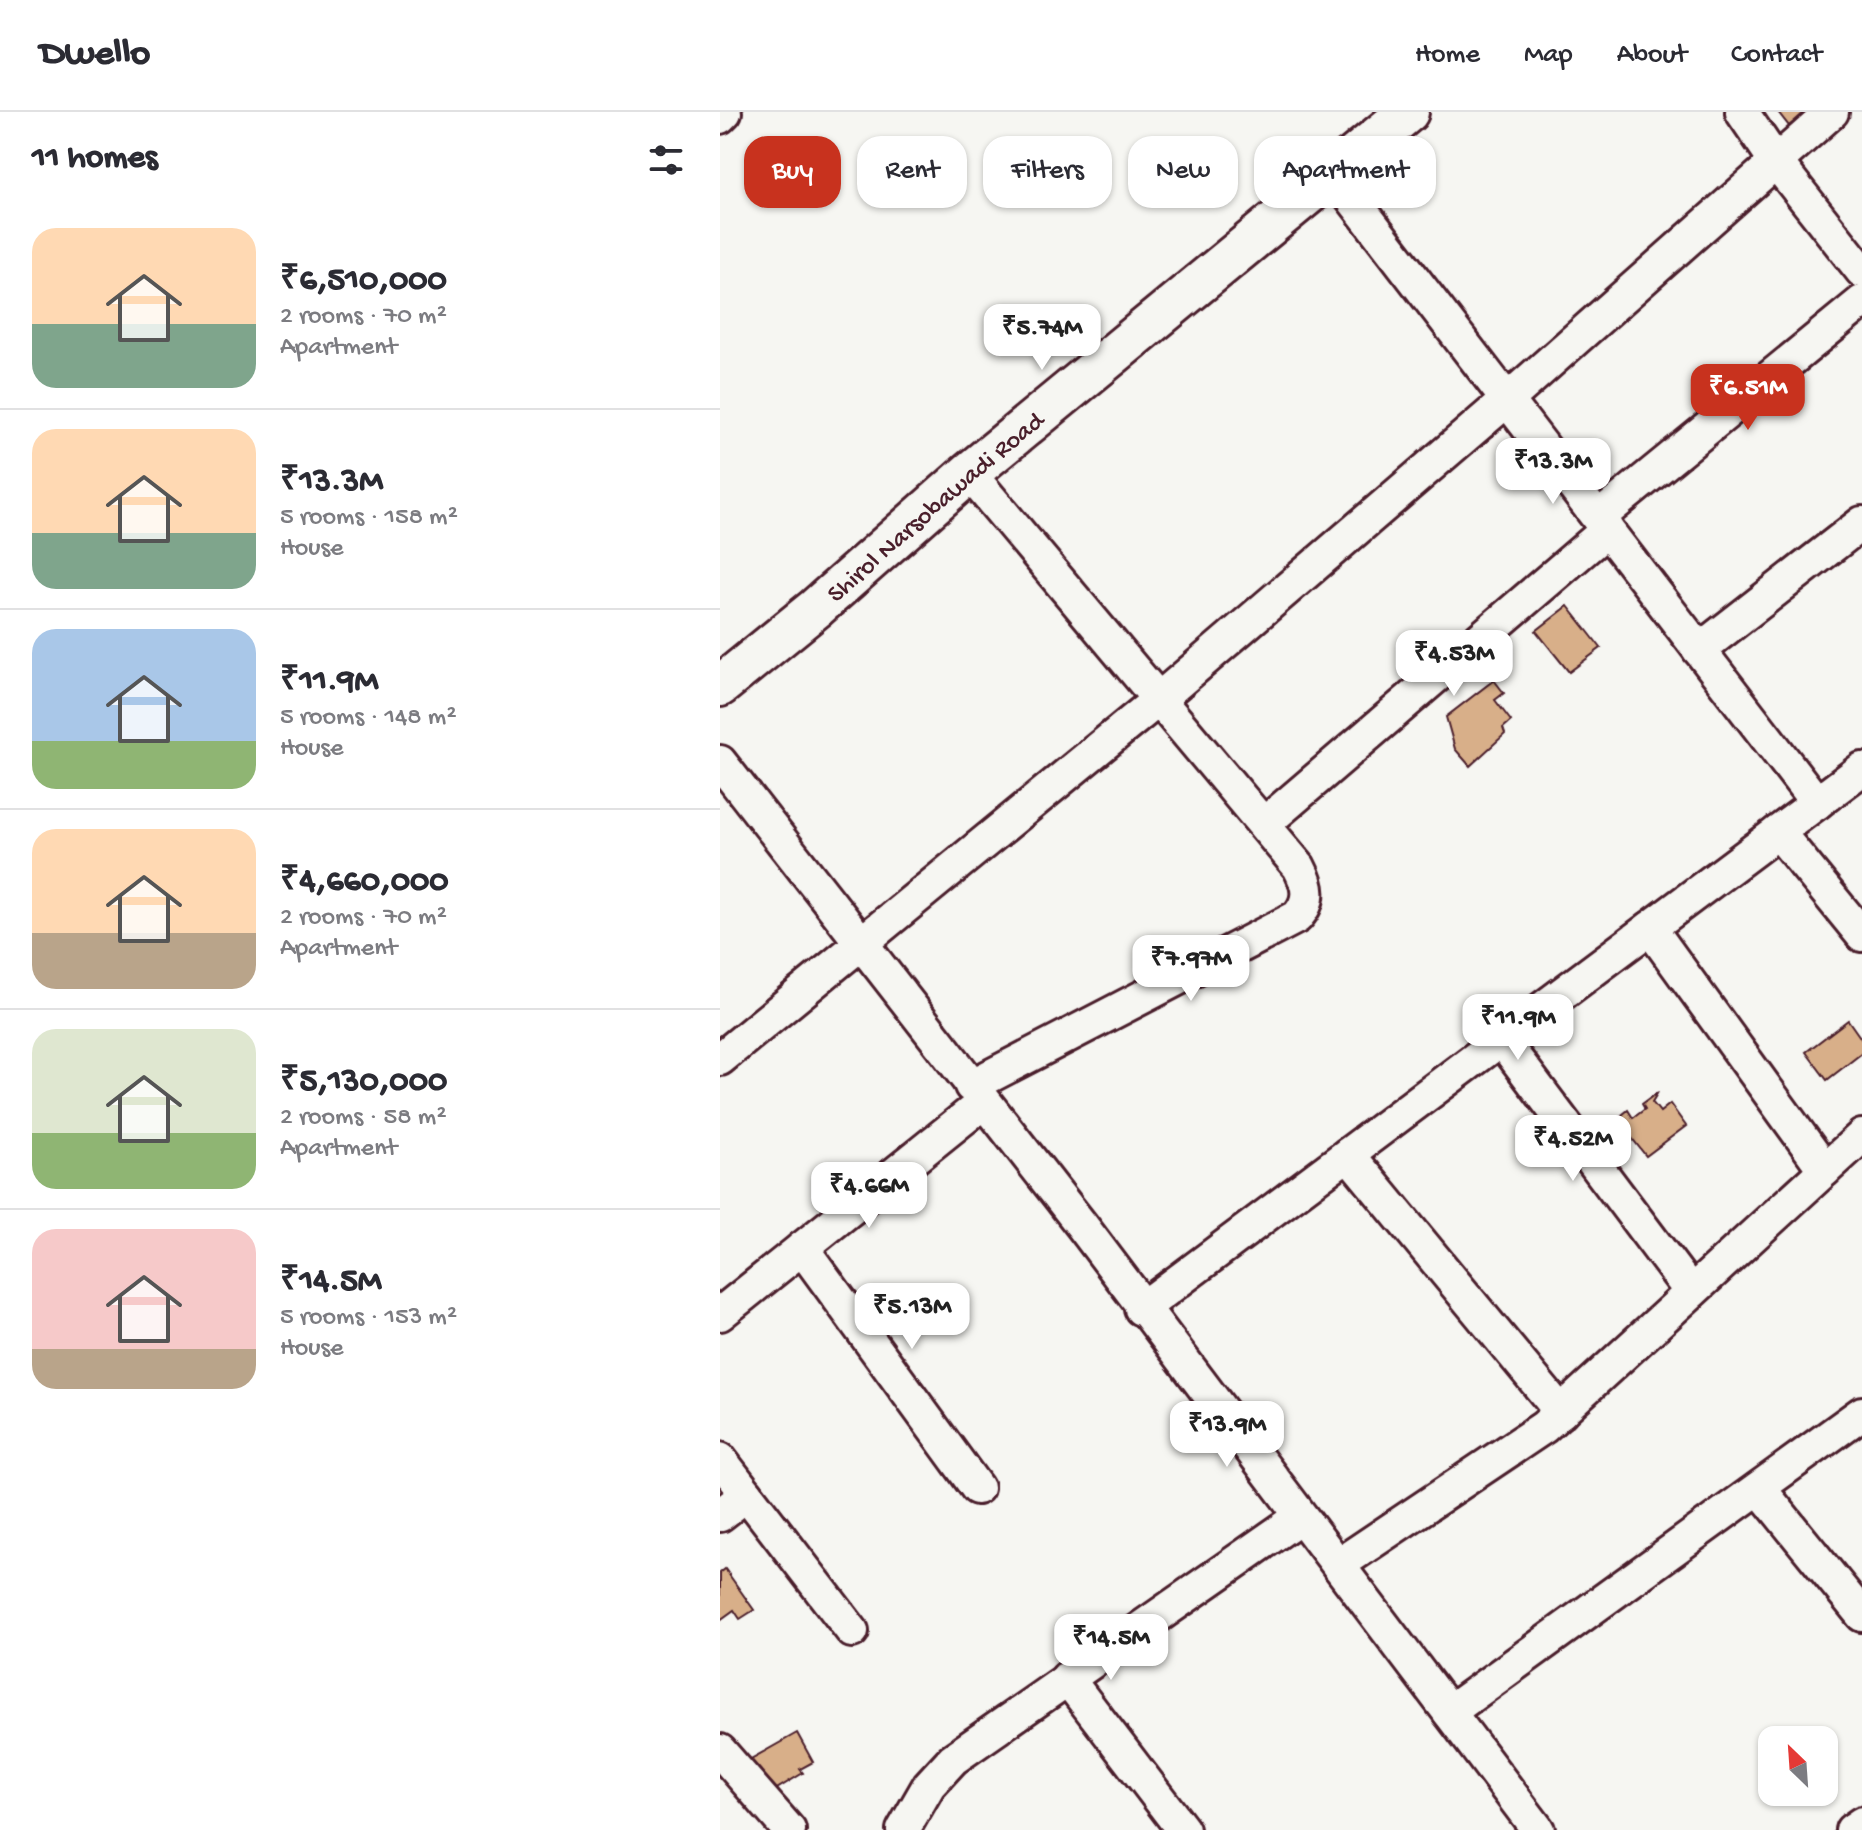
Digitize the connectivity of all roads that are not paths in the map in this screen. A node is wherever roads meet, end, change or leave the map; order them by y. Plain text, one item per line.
1 (725, 112) edge
2 (1408, 112) edge
3 (1742, 112) edge
4 (1832, 112) edge
5 (720, 117) edge
6 (1380, 136) edge
7 (1776, 162) junction
8 (1294, 208) edge
9 (1359, 208) edge
10 (1862, 271) edge
11 (1862, 302) edge
12 (1507, 400) junction
13 (969, 473) junction
14 (1862, 523) edge
15 (1603, 524) junction
16 (1699, 650) junction
17 (720, 686) edge
18 (1159, 699) junction
19 (720, 762) edge
20 (1862, 769) edge
21 (1817, 803) junction
22 (1264, 824) junction
23 (1778, 832) junction
24 (1650, 928) junction
25 (1862, 935) edge
26 (858, 943) junction
27 (1501, 1039) junction
28 (720, 1059) edge
29 (977, 1094) junction
30 (1862, 1136) edge
31 (1348, 1154) junction
32 (1825, 1170) junction
33 (802, 1248) junction
34 (1691, 1292) junction
35 (1141, 1309) junction
36 (720, 1314) edge
37 (1561, 1412) junction
38 (1862, 1413) edge
39 (720, 1459) edge
40 (977, 1488) dead end
41 (1759, 1488) junction
42 (747, 1494) junction
43 (720, 1515) edge
44 (1300, 1517) junction
45 (1338, 1565) junction
46 (1862, 1615) edge
47 (852, 1631) dead end
48 (1067, 1678) junction
49 (1449, 1712) junction
50 (720, 1751) edge
51 (1862, 1823) edge
52 (789, 1830) edge
53 (903, 1830) edge
54 (1183, 1830) edge
55 (1538, 1830) edge
56 (1852, 1830) edge

1 - 5 street
2 - 6 main road, Shirol Narsobawadi Road
3 - 7 street
4 - 7 street
7 - 10 street
7 - 12 street
8 - 13 main road, Shirol Narsobawadi Road
9 - 12 street
11 - 15 street
12 - 15 street
12 - 18 street
13 - 17 main road, Shirol Narsobawadi Road
13 - 18 street
14 - 16 street
15 - 16 street
15 - 22 street
16 - 21 street
18 - 22 street
18 - 26 street
19 - 26 street
20 - 21 street
21 - 23 street
22 - 29 street
23 - 24 street
23 - 25 street
24 - 27 street
24 - 32 street
26 - 28 street
26 - 29 street
27 - 31 street
27 - 34 street
29 - 33 street
29 - 35 street
30 - 32 street
31 - 35 street
31 - 37 street
32 - 34 street
33 - 36 street
33 - 40 street
34 - 37 street
35 - 44 street
37 - 45 street
38 - 41 street
39 - 42 street
41 - 46 street
41 - 49 street
42 - 43 street
42 - 47 street
44 - 45 street
44 - 48 street
45 - 49 street
48 - 53 street
48 - 54 street
49 - 55 street
50 - 52 street
51 - 56 street

